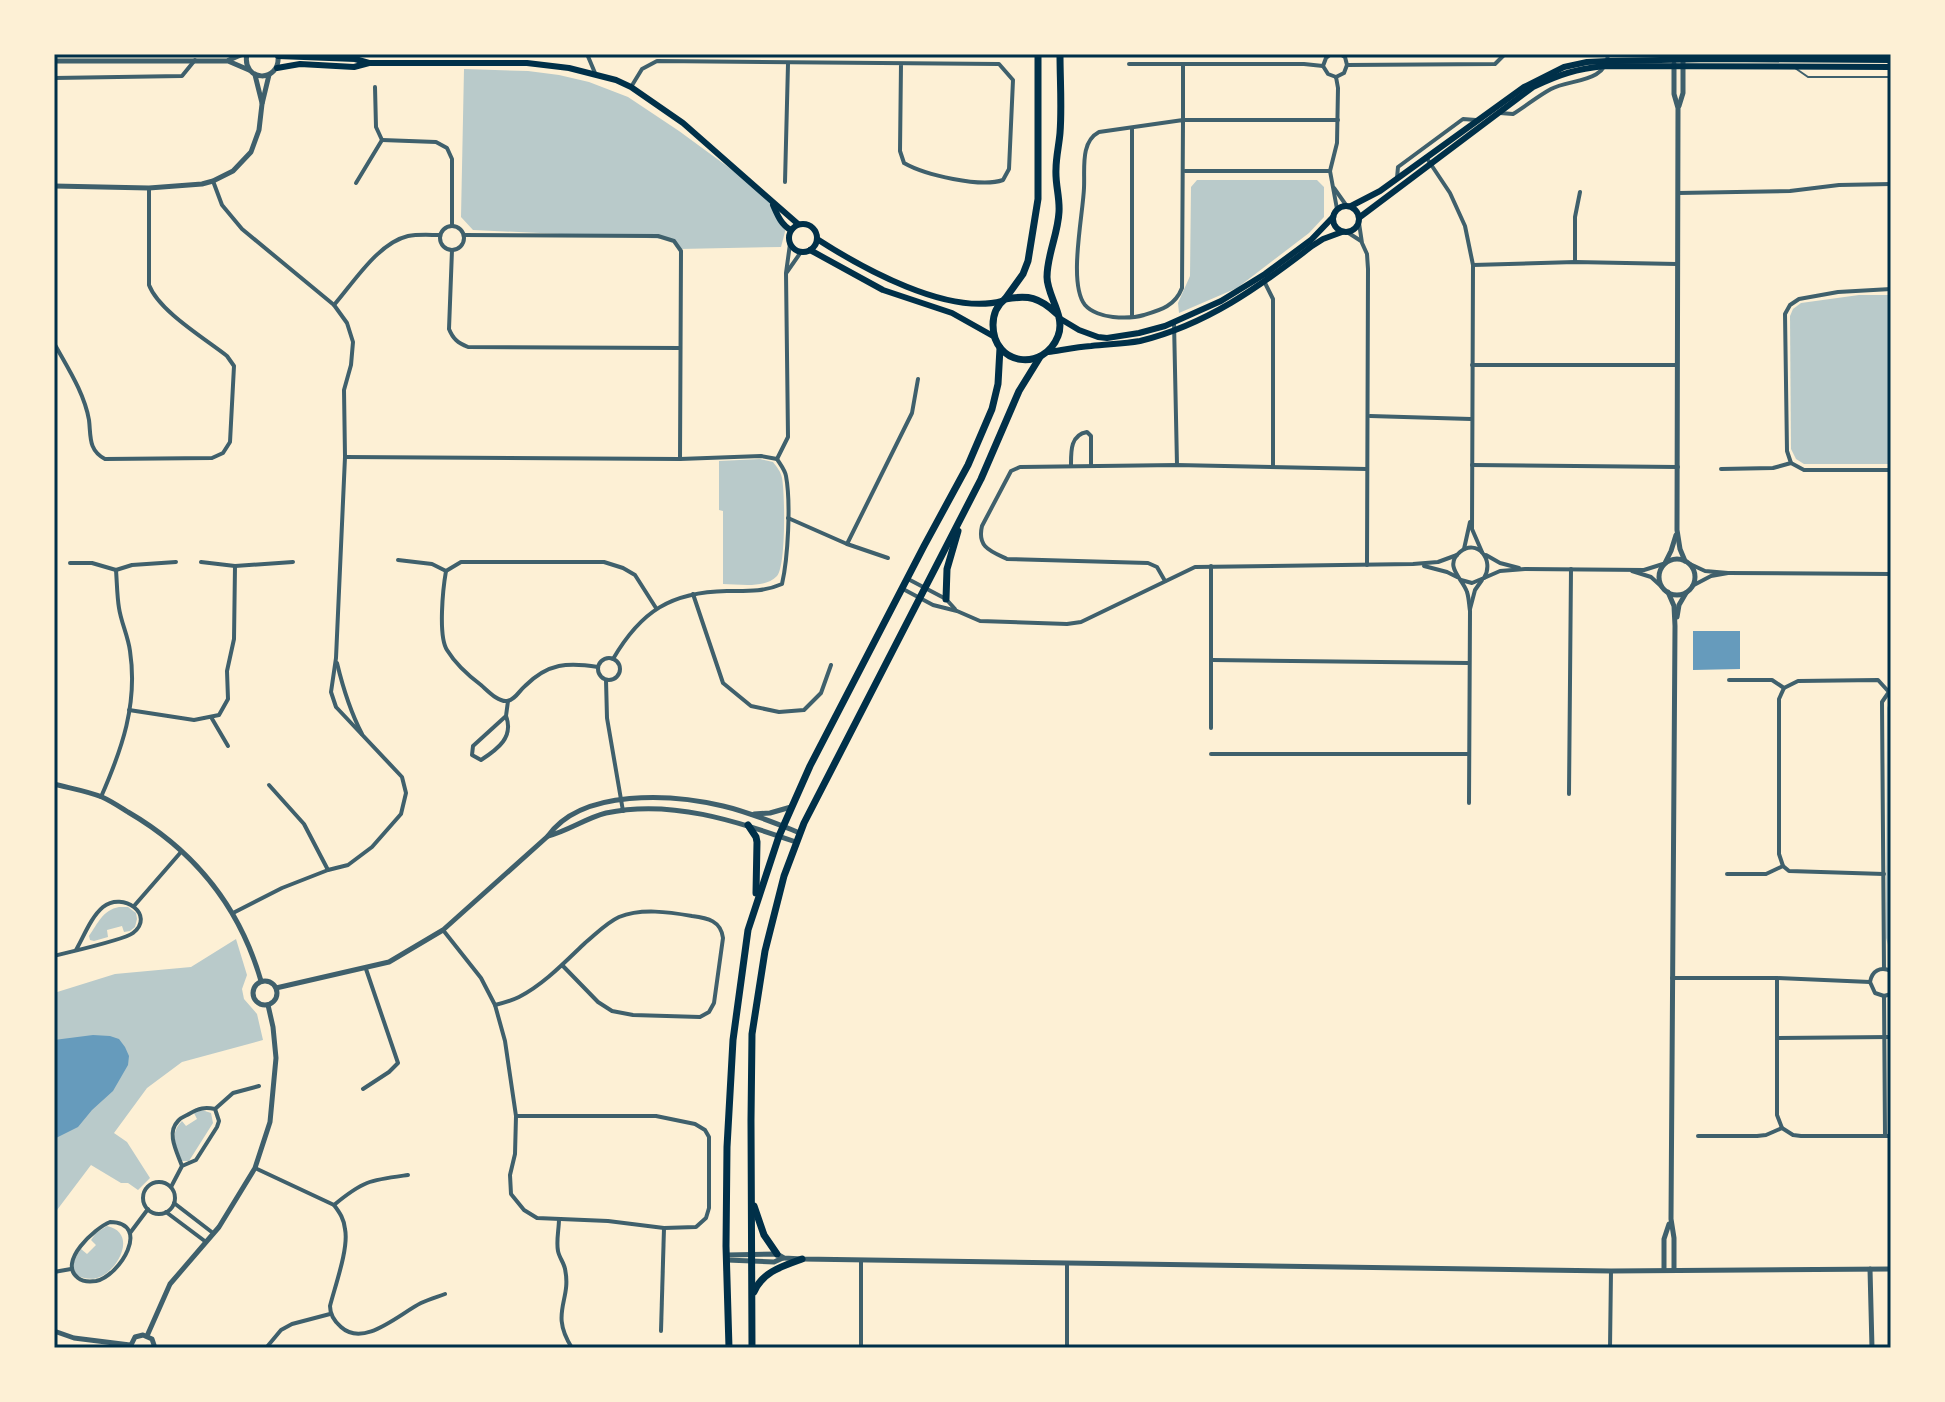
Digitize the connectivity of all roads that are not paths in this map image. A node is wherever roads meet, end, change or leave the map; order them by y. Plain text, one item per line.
1 (245, 54) edge
2 (490, 54) edge
3 (587, 54) edge
4 (749, 54) edge
5 (1038, 54) edge
6 (1060, 54) edge
7 (1331, 54) edge
8 (1340, 54) edge
9 (1505, 54) edge
10 (278, 55) edge
11 (105, 57) edge
12 (1826, 57) edge
13 (199, 58) edge
14 (1607, 60) edge
15 (1891, 60) edge
16 (54, 61) edge
17 (228, 61) junction
18 (369, 63) junction
19 (484, 63) junction
20 (749, 63) junction
21 (1674, 63) junction
22 (1683, 63) junction
23 (788, 64) junction
24 (901, 64) junction
25 (1129, 64) dead end
26 (1183, 65) junction
27 (1347, 65) junction
28 (1323, 66) junction
29 (1793, 67) junction
30 (1891, 67) edge
31 (277, 68) junction
32 (249, 70) junction
33 (595, 73) junction
34 (255, 75) junction
35 (269, 75) junction
36 (1336, 77) junction
37 (1891, 77) edge
38 (54, 78) edge
39 (375, 87) dead end
40 (631, 87) junction
41 (262, 104) junction
42 (1678, 108) junction
43 (1498, 112) junction
44 (1183, 120) junction
45 (1338, 120) junction
46 (1478, 120) junction
47 (1132, 127) junction
48 (382, 140) junction
49 (1428, 160) junction
50 (1184, 171) junction
51 (1330, 171) junction
52 (1397, 178) junction
53 (213, 181) junction
54 (785, 182) dead end
55 (356, 183) dead end
56 (1891, 184) edge
57 (54, 186) edge
58 (1333, 186) junction
59 (149, 188) junction
60 (1580, 192) dead end
61 (1678, 193) junction
62 (769, 197) junction
63 (1348, 206) junction
64 (1337, 209) junction
65 (1333, 217) junction
66 (1359, 220) junction
67 (798, 224) junction
68 (452, 225) junction
69 (791, 230) junction
70 (1344, 232) junction
71 (440, 235) junction
72 (465, 235) junction
73 (817, 239) junction
74 (1362, 243) junction
75 (790, 244) junction
76 (452, 250) junction
77 (810, 250) junction
78 (801, 252) junction
79 (1575, 262) junction
80 (1677, 264) junction
81 (1473, 265) junction
82 (786, 273) junction
83 (1263, 279) junction
84 (1891, 289) edge
85 (1003, 300) junction
86 (334, 305) junction
87 (1058, 316) junction
88 (1132, 317) junction
89 (1174, 326) junction
90 (993, 336) junction
91 (54, 343) edge
92 (680, 348) junction
93 (1000, 348) junction
94 (1048, 352) junction
95 (1040, 357) junction
96 (1472, 365) junction
97 (1676, 365) junction
98 (918, 379) dead end
99 (1369, 416) junction
100 (1471, 419) junction
101 (345, 457) junction
102 (680, 459) junction
103 (777, 459) junction
104 (1791, 463) junction
105 (1177, 465) junction
106 (1471, 465) junction
107 (1071, 466) junction
108 (1091, 466) junction
109 (1273, 466) junction
110 (1678, 467) junction
111 (1367, 469) junction
112 (1721, 469) dead end
113 (1891, 470) edge
114 (1472, 512) junction
115 (964, 513) junction
116 (788, 518) junction
117 (1677, 530) junction
118 (847, 544) junction
119 (1464, 550) junction
120 (1482, 552) junction
121 (1457, 555) junction
122 (888, 558) dead end
123 (398, 560) dead end
124 (176, 562) dead end
125 (201, 562) dead end
126 (293, 562) dead end
127 (70, 563) dead end
128 (1688, 563) junction
129 (1413, 564) junction
130 (1664, 564) junction
131 (1367, 565) junction
132 (235, 566) junction
133 (1211, 566) junction
134 (1626, 568) junction
135 (1525, 569) junction
136 (1571, 569) junction
137 (116, 570) junction
138 (446, 571) junction
139 (1728, 573) junction
140 (1891, 574) edge
141 (1483, 578) junction
142 (908, 579) junction
143 (1460, 579) junction
144 (1165, 581) junction
145 (1662, 587) junction
146 (925, 588) junction
147 (1690, 588) junction
148 (903, 589) junction
149 (1668, 592) junction
150 (693, 594) junction
151 (919, 599) junction
152 (946, 599) junction
153 (656, 608) junction
154 (957, 611) junction
155 (1470, 611) junction
156 (1675, 626) junction
157 (336, 658) junction
158 (613, 659) junction
159 (1212, 660) junction
160 (1469, 663) junction
161 (831, 665) dead end
162 (598, 667) junction
163 (606, 680) junction
164 (1729, 680) dead end
165 (1784, 688) junction
166 (1890, 690) edge
167 (508, 701) junction
168 (129, 710) junction
169 (506, 716) junction
170 (211, 717) junction
171 (1211, 728) dead end
172 (365, 740) junction
173 (228, 746) dead end
174 (1211, 754) dead end
175 (1469, 754) junction
176 (54, 784) edge
177 (269, 785) dead end
178 (1569, 794) dead end
179 (101, 797) junction
180 (620, 800) junction
181 (1469, 803) dead end
182 (792, 807) junction
183 (623, 811) junction
184 (749, 815) junction
185 (748, 825) junction
186 (784, 826) junction
187 (800, 833) junction
188 (548, 836) junction
189 (779, 836) junction
190 (796, 842) junction
191 (183, 851) junction
192 (1783, 866) junction
193 (328, 870) junction
194 (1727, 874) dead end
195 (1884, 874) junction
196 (134, 906) junction
197 (755, 907) junction
198 (233, 913) junction
199 (443, 930) junction
200 (76, 950) junction
201 (54, 956) edge
202 (562, 965) junction
203 (366, 969) junction
204 (1884, 969) junction
205 (1891, 971) edge
206 (1671, 978) junction
207 (1777, 978) junction
208 (261, 981) junction
209 (1870, 982) junction
210 (276, 988) junction
211 (1891, 994) edge
212 (1884, 996) junction
213 (268, 1005) junction
214 (495, 1005) junction
215 (1888, 1037) edge
216 (1778, 1038) junction
217 (259, 1086) dead end
218 (363, 1089) dead end
219 (215, 1109) junction
220 (516, 1116) junction
221 (1782, 1128) junction
222 (1698, 1136) dead end
223 (1888, 1136) edge
224 (182, 1166) junction
225 (255, 1168) junction
226 (408, 1175) dead end
227 (171, 1187) junction
228 (751, 1201) junction
229 (174, 1203) junction
230 (334, 1205) junction
231 (148, 1209) junction
232 (165, 1212) junction
233 (559, 1219) junction
234 (1671, 1219) junction
235 (664, 1228) junction
236 (130, 1233) junction
237 (213, 1233) junction
238 (206, 1242) junction
239 (780, 1256) junction
240 (727, 1258) junction
241 (752, 1258) junction
242 (802, 1259) junction
243 (861, 1260) junction
244 (1067, 1263) junction
245 (71, 1269) junction
246 (1664, 1269) junction
247 (1674, 1269) junction
248 (1870, 1269) junction
249 (1891, 1269) edge
250 (1611, 1271) junction
251 (54, 1272) edge
252 (445, 1294) dead end
253 (752, 1298) junction
254 (330, 1314) junction
255 (54, 1331) edge
256 (661, 1331) dead end
257 (147, 1336) junction
258 (130, 1346) edge
259 (155, 1348) edge
260 (266, 1348) edge
261 (572, 1348) edge
262 (729, 1348) edge
263 (752, 1348) edge
264 (861, 1348) edge
265 (1067, 1348) edge
266 (1610, 1348) edge
267 (1872, 1348) edge

1 - 17 street
1 - 32 street
2 - 19 street
3 - 33 street
4 - 20 street
5 - 85 main road
6 - 87 main road
7 - 28 street
8 - 27 street
9 - 27 street
10 - 18 main road
10 - 31 street
11 - 13 street
11 - 16 street
12 - 15 main road
12 - 22 main road
13 - 17 street
13 - 38 street
14 - 21 main road
14 - 43 main road
14 - 43 street
14 - 46 main road
17 - 32 street
18 - 19 main road
18 - 31 main road
19 - 33 main road
20 - 23 street
20 - 40 street
21 - 22 main road
21 - 42 street
22 - 29 main road
22 - 42 street
23 - 24 street
23 - 54 street
24 - 24 street
25 - 26 street
26 - 28 street
26 - 44 street
27 - 36 street
28 - 36 street
29 - 30 main road
29 - 37 lane
31 - 35 street
32 - 34 street
33 - 40 main road
34 - 35 street
34 - 41 street
35 - 41 street
36 - 45 street
39 - 48 street
40 - 62 main road
41 - 53 street
42 - 61 street
43 - 49 main road
44 - 45 street
44 - 47 street
44 - 50 street
45 - 51 street
46 - 49 main road
46 - 52 street
47 - 88 street
47 - 88 street
48 - 55 street
48 - 68 street
49 - 52 main road
49 - 66 main road
49 - 81 street
50 - 51 street
50 - 88 street
51 - 58 street
52 - 63 main road
53 - 59 street
53 - 86 street
56 - 61 street
57 - 59 street
58 - 63 street
58 - 64 street
59 - 91 street
60 - 79 street
61 - 80 street
62 - 67 main road
62 - 69 main road
63 - 64 main road
63 - 66 main road
64 - 65 main road
65 - 70 main road
65 - 83 main road
66 - 70 main road
66 - 74 street
67 - 69 main road
67 - 73 main road
68 - 71 street
68 - 72 street
69 - 75 main road
70 - 74 street
70 - 83 main road
71 - 76 street
71 - 86 street
72 - 76 street
72 - 92 street
73 - 77 main road
73 - 85 main road
74 - 99 street
75 - 78 main road
75 - 82 street
76 - 92 street
77 - 78 main road
77 - 90 main road
78 - 82 street
79 - 80 street
79 - 81 street
80 - 97 street
81 - 96 street
82 - 103 street
83 - 89 main road
83 - 109 street
84 - 104 street
85 - 87 main road
85 - 90 main road
86 - 101 street
87 - 89 main road
87 - 94 main road
89 - 94 main road
89 - 105 street
90 - 93 main road
92 - 102 street
93 - 95 main road
93 - 142 main road
94 - 95 main road
95 - 115 main road
96 - 97 street
96 - 100 street
97 - 110 street
98 - 118 street
99 - 100 street
99 - 111 street
100 - 106 street
101 - 102 street
101 - 157 street
102 - 103 street
103 - 116 street
104 - 112 street
104 - 113 street
105 - 108 street
105 - 109 street
106 - 110 street
106 - 114 street
107 - 108 street
107 - 108 street
107 - 144 street
109 - 111 street
110 - 117 street
111 - 131 street
114 - 119 street
114 - 120 street
115 - 146 main road
115 - 152 main road
116 - 118 street
116 - 150 street
117 - 128 street
117 - 130 street
118 - 122 street
119 - 120 street
119 - 121 street
120 - 135 street
120 - 141 street
121 - 129 street
121 - 143 street
123 - 138 street
124 - 137 street
125 - 132 street
126 - 132 street
127 - 137 street
128 - 130 street
128 - 139 street
128 - 147 street
129 - 131 street
129 - 143 street
130 - 134 street
130 - 145 street
131 - 133 street
132 - 170 street
133 - 144 street
133 - 159 street
134 - 136 street
134 - 145 street
135 - 136 street
135 - 141 street
136 - 178 street
137 - 168 street
138 - 153 street
138 - 167 street
139 - 140 street
139 - 147 street
141 - 143 street
141 - 155 street
142 - 146 street
142 - 148 main road
143 - 155 street
144 - 154 street
145 - 149 street
146 - 151 main road
146 - 152 street
147 - 149 street
147 - 156 street
148 - 151 street
148 - 182 main road
149 - 156 street
150 - 153 street
150 - 161 street
151 - 154 street
151 - 187 main road
152 - 154 street
153 - 158 street
155 - 160 street
156 - 206 street
157 - 172 street
157 - 172 street
158 - 162 street
158 - 163 street
159 - 160 street
159 - 171 street
160 - 175 street
162 - 163 street
162 - 167 street
163 - 180 street
164 - 165 street
165 - 166 street
165 - 192 street
166 - 195 street
167 - 169 street
168 - 170 street
168 - 179 street
169 - 169 street
170 - 173 street
172 - 193 street
174 - 175 street
175 - 181 street
176 - 179 street
177 - 193 street
179 - 191 street
180 - 183 street
180 - 184 street
180 - 188 street
182 - 184 street
182 - 186 main road
183 - 185 street
183 - 188 street
184 - 186 street
185 - 189 street
185 - 197 main road
186 - 187 street
186 - 189 main road
187 - 190 main road
188 - 199 street
189 - 190 street
189 - 197 main road
190 - 228 main road
191 - 196 street
191 - 198 street
192 - 194 street
192 - 195 street
193 - 198 street
195 - 204 street
196 - 200 street
196 - 200 street
197 - 240 main road
198 - 208 street
199 - 203 street
199 - 214 street
200 - 201 street
202 - 202 street
202 - 214 street
203 - 210 street
203 - 218 street
204 - 205 street
204 - 209 street
206 - 207 street
206 - 234 street
207 - 209 street
207 - 216 street
208 - 210 street
208 - 213 street
209 - 212 street
210 - 213 street
211 - 212 street
212 - 215 street
213 - 225 street
214 - 220 street
215 - 216 street
215 - 223 street
216 - 221 street
217 - 219 street
219 - 224 street
219 - 224 street
220 - 233 street
220 - 235 street
221 - 222 street
221 - 223 street
224 - 227 street
225 - 230 street
225 - 237 street
226 - 230 street
227 - 229 street
227 - 231 street
228 - 239 main road
228 - 241 main road
229 - 232 street
229 - 237 street
230 - 254 street
231 - 232 street
231 - 236 street
232 - 238 street
233 - 235 street
233 - 261 street
234 - 246 street
234 - 247 street
235 - 256 street
236 - 245 street
236 - 245 street
237 - 238 street
238 - 257 street
239 - 241 street
239 - 242 street
240 - 241 street
240 - 262 main road
241 - 253 main road
242 - 243 street
242 - 253 main road
243 - 244 street
243 - 264 street
244 - 250 street
244 - 265 street
245 - 251 street
246 - 247 street
246 - 250 street
247 - 248 street
248 - 249 street
248 - 267 street
250 - 266 street
252 - 254 street
253 - 263 main road
254 - 260 street
255 - 258 street
257 - 258 street
257 - 259 street

